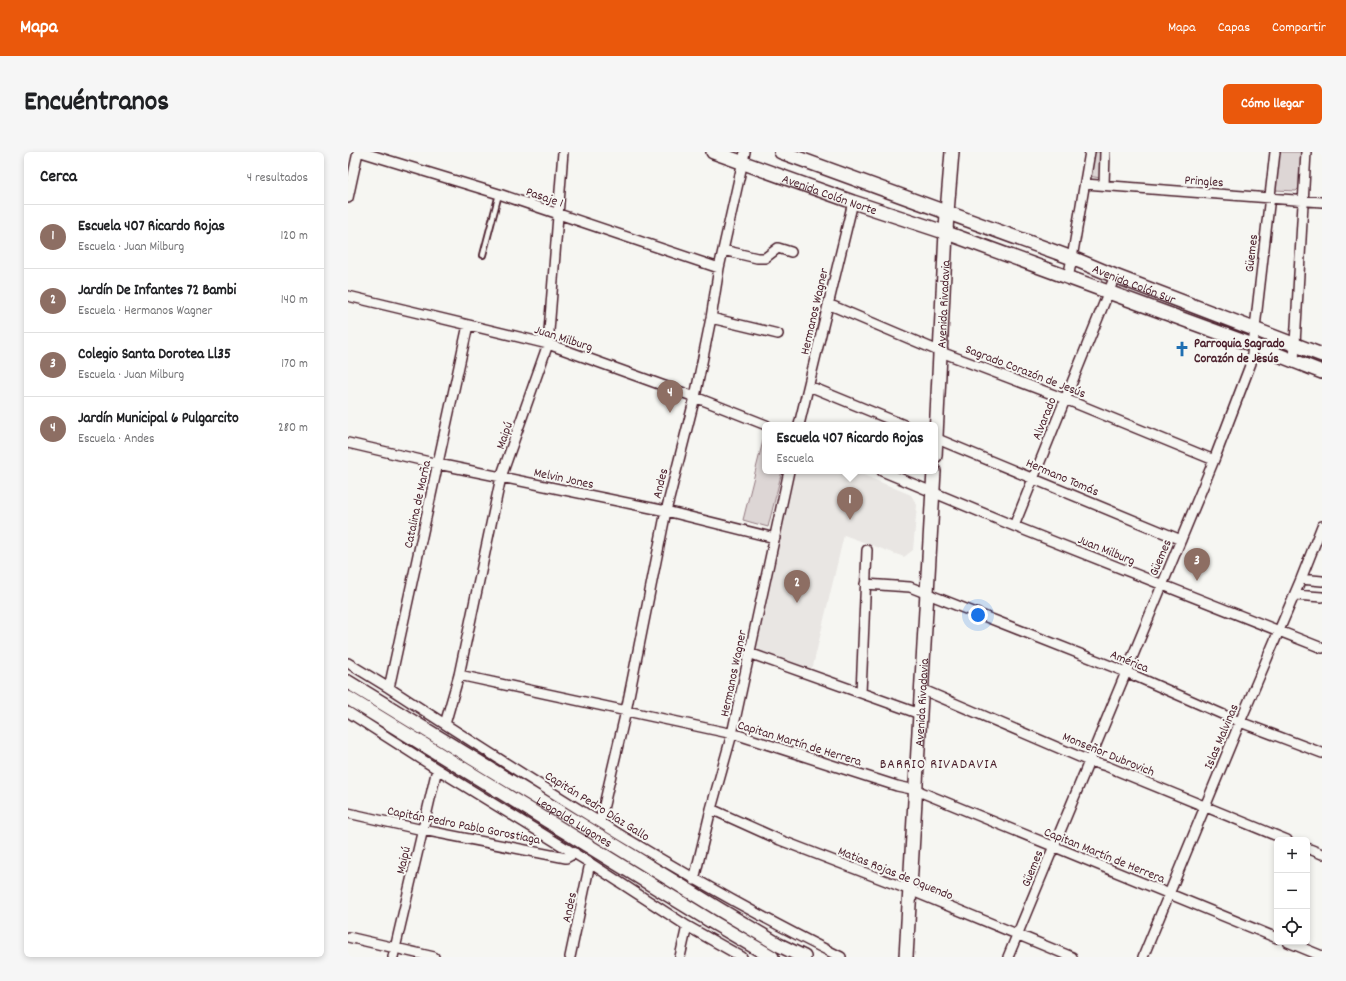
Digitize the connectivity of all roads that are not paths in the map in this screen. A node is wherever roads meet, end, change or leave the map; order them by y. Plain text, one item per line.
1 (360, 152) edge
2 (563, 152) edge
3 (713, 152) edge
4 (781, 152) edge
5 (952, 152) edge
6 (1090, 152) edge
7 (1105, 152) edge
8 (1276, 152) edge
9 (1306, 152) edge
10 (744, 157) edge
11 (1085, 184) junction
12 (1104, 185) junction
13 (499, 194) junction
14 (348, 198) edge
15 (1269, 198) junction
16 (1304, 200) junction
17 (853, 202) junction
18 (1322, 202) edge
19 (947, 212) junction
20 (558, 214) junction
21 (947, 233) junction
22 (723, 250) junction
23 (791, 252) dead end
24 (483, 255) dead end
25 (1072, 258) junction
26 (719, 268) junction
27 (1116, 276) junction
28 (1068, 278) junction
29 (1109, 293) junction
30 (348, 296) edge
31 (828, 304) junction
32 (711, 318) junction
33 (468, 325) junction
34 (1254, 328) junction
35 (778, 334) dead end
36 (548, 344) junction
37 (1296, 344) junction
38 (1253, 346) junction
39 (941, 352) junction
40 (1322, 355) edge
41 (1294, 361) junction
42 (1322, 372) edge
43 (809, 386) junction
44 (695, 397) junction
45 (1065, 399) junction
46 (801, 422) edge
47 (897, 422) edge
48 (937, 422) edge
49 (762, 423) edge
50 (938, 439) edge
51 (348, 443) edge
52 (1214, 460) junction
53 (438, 464) junction
54 (788, 474) edge
55 (890, 474) edge
56 (934, 474) edge
57 (502, 477) junction
58 (1033, 478) junction
59 (933, 491) junction
60 (666, 511) junction
61 (1014, 526) junction
62 (1322, 526) edge
63 (775, 538) junction
64 (1180, 540) junction
65 (867, 550) dead end
66 (1301, 579) junction
67 (1322, 581) edge
68 (865, 584) junction
69 (1162, 585) junction
70 (927, 595) junction
71 (1295, 595) junction
72 (1322, 597) edge
73 (1279, 632) junction
74 (1322, 648) edge
75 (749, 653) junction
76 (348, 663) edge
77 (1126, 672) junction
78 (459, 675) junction
79 (348, 682) edge
80 (389, 688) junction
81 (922, 688) junction
82 (861, 693) junction
83 (348, 698) edge
84 (626, 711) junction
85 (348, 712) edge
86 (920, 714) junction
87 (1240, 722) junction
88 (445, 724) junction
89 (732, 734) junction
90 (1322, 753) edge
91 (1089, 761) junction
92 (437, 769) junction
93 (916, 790) junction
94 (1205, 807) junction
95 (711, 809) junction
96 (348, 813) edge
97 (600, 822) junction
98 (423, 830) junction
99 (1280, 837) edge
100 (1053, 847) junction
101 (1310, 849) edge
102 (575, 853) junction
103 (1322, 854) edge
104 (590, 863) junction
105 (694, 880) junction
106 (910, 890) junction
107 (1169, 894) junction
108 (687, 926) junction
109 (1017, 935) junction
110 (348, 937) edge
111 (1274, 937) edge
112 (1295, 945) edge
113 (394, 952) edge
114 (1322, 956) edge
115 (434, 957) edge
116 (570, 957) edge
117 (680, 957) edge
118 (742, 957) edge
119 (772, 957) edge
120 (804, 957) edge
121 (841, 957) edge
122 (906, 957) edge
123 (1008, 957) edge
124 (1072, 957) edge
125 (1143, 957) edge

1 - 13 street, Pasaje 1
1 - 14 street
2 - 20 street, Maipú
3 - 10 main road, Avenida Colón Norte
4 - 19 main road, Avenida Colón Norte
5 - 19 main road, Avenida Rivadavia
6 - 11 street
7 - 12 street
8 - 15 street, Güemes
9 - 16 street
10 - 17 main road, Avenida Colón Norte
10 - 22 street, Andes
11 - 12 street, Pringles
11 - 25 street
12 - 15 street, Pringles
13 - 20 street, Pasaje 1
13 - 24 lane
15 - 16 street, Pringles
15 - 34 street, Güemes
16 - 18 street, Pringles
16 - 37 street
17 - 21 main road, Avenida Colón Norte
17 - 31 street, Hermanos Wagner
19 - 21 main road, Avenida Rivadavia
19 - 25 main road, Avenida Colón Sur
20 - 26 street, Pasaje 1
20 - 36 street, Maipú
21 - 28 main road, Avenida Colón Sur
21 - 39 main road, Avenida Rivadavia
22 - 23 street
22 - 26 street, Andes
25 - 27 main road, Avenida Colón Sur
25 - 28 street
26 - 32 street, Andes
27 - 29 street, Alvarado
27 - 34 main road, Avenida Colón Sur
28 - 29 main road, Avenida Colón Sur
29 - 38 main road, Avenida Colón Sur
29 - 45 street, Alvarado
30 - 33 street, Juan Milburg
31 - 39 street, Sagrado Corazón de Jesús
31 - 43 street, Hermanos Wagner
32 - 35 street
32 - 44 street, Andes
33 - 36 street, Juan Milburg
33 - 53 street, Catalina de Marña
34 - 37 main road, Avenida Colón Sur
34 - 38 street, Güemes
36 - 44 street, Juan Milburg
36 - 57 street, Maipú
37 - 40 main road, Avenida Colón Sur
37 - 41 street
38 - 41 main road, Avenida Colón Sur
38 - 52 street, Güemes
39 - 45 street, Sagrado Corazón de Jesús
39 - 48 main road, Avenida Rivadavia
41 - 42 main road, Avenida Colón Sur
43 - 46 street, Hermanos Wagner
43 - 47 street
44 - 49 street, Juan Milburg
44 - 60 street, Andes
45 - 52 street, Sagrado Corazón de Jesús
45 - 58 street, Alvarado
50 - 58 street, Hermano Tomás
51 - 53 street, Melvin Jones
52 - 64 street, Güemes
53 - 57 street, Melvin Jones
53 - 80 street, Catalina de Marña
54 - 63 street, Hermanos Wagner
55 - 59 street, Juan Milburg
56 - 59 main road, Avenida Rivadavia
57 - 60 street, Melvin Jones
57 - 78 street, Maipú
58 - 61 street, Alvarado
58 - 64 street, Hermano Tomás
59 - 61 street, Juan Milburg
59 - 70 main road, Avenida Rivadavia
60 - 63 street, Melvin Jones
60 - 84 street, Andes
61 - 69 street, Juan Milburg
62 - 66 street, Islas Malvinas
63 - 75 street, Hermanos Wagner
64 - 69 street, Güemes
65 - 68 street
66 - 67 street
66 - 71 street, Islas Malvinas
68 - 70 street
68 - 82 street
69 - 73 street, Juan Milburg
69 - 77 street, Güemes
70 - 77 street, América
70 - 81 main road, Avenida Rivadavia
71 - 72 street
71 - 73 street, Islas Malvinas
73 - 74 street, Juan Milburg
73 - 87 street, Islas Malvinas
75 - 82 street
75 - 89 street, Hermanos Wagner
76 - 80 street, Capitán Pedro Díaz Gallo
77 - 87 street, América
77 - 91 street, Güemes
78 - 84 street, Capitan Martín de Herrera
78 - 88 street, Maipú
79 - 120 main road, Leopoldo Lugones
80 - 88 street, Capitán Pedro Díaz Gallo
81 - 86 main road, Avenida Rivadavia
81 - 91 street, Monseñor Dubrovich
82 - 86 street
83 - 119 main road, Leopoldo Lugones
84 - 89 street, Capitan Martín de Herrera
84 - 97 street, Andes
85 - 92 street
86 - 93 main road, Avenida Rivadavia
87 - 90 street, América
87 - 94 street, Islas Malvinas
88 - 97 street, Capitán Pedro Díaz Gallo
89 - 93 street, Capitan Martín de Herrera
89 - 95 street, Hermanos Wagner
91 - 94 street, Monseñor Dubrovich
91 - 100 street, Güemes
92 - 98 street, Maipú
92 - 102 street
93 - 100 street, Capitan Martín de Herrera
93 - 106 main road, Avenida Rivadavia
94 - 99 street, Monseñor Dubrovich
94 - 107 street, Islas Malvinas
95 - 105 street, Hermanos Wagner
95 - 106 street, Matias Rojas de Oquendo
96 - 98 street, Capitán Pedro Pablo Gorostiaga
97 - 105 street, Capitán Pedro Díaz Gallo
98 - 102 street, Capitán Pedro Pablo Gorostiaga
98 - 113 street, Maipú
100 - 107 street, Capitan Martín de Herrera
100 - 109 street, Güemes
101 - 103 street
102 - 104 street
104 - 108 street
104 - 116 street, Andes
105 - 121 street, Capitán Pedro Díaz Gallo
106 - 109 street, Matias Rojas de Oquendo
106 - 122 main road, Avenida Rivadavia
107 - 111 street, Capitan Martín de Herrera
107 - 125 street, Islas Malvinas
108 - 117 street
108 - 118 street
109 - 123 street, Güemes
109 - 124 street, Matias Rojas de Oquendo
110 - 113 street
112 - 114 street
113 - 115 street

